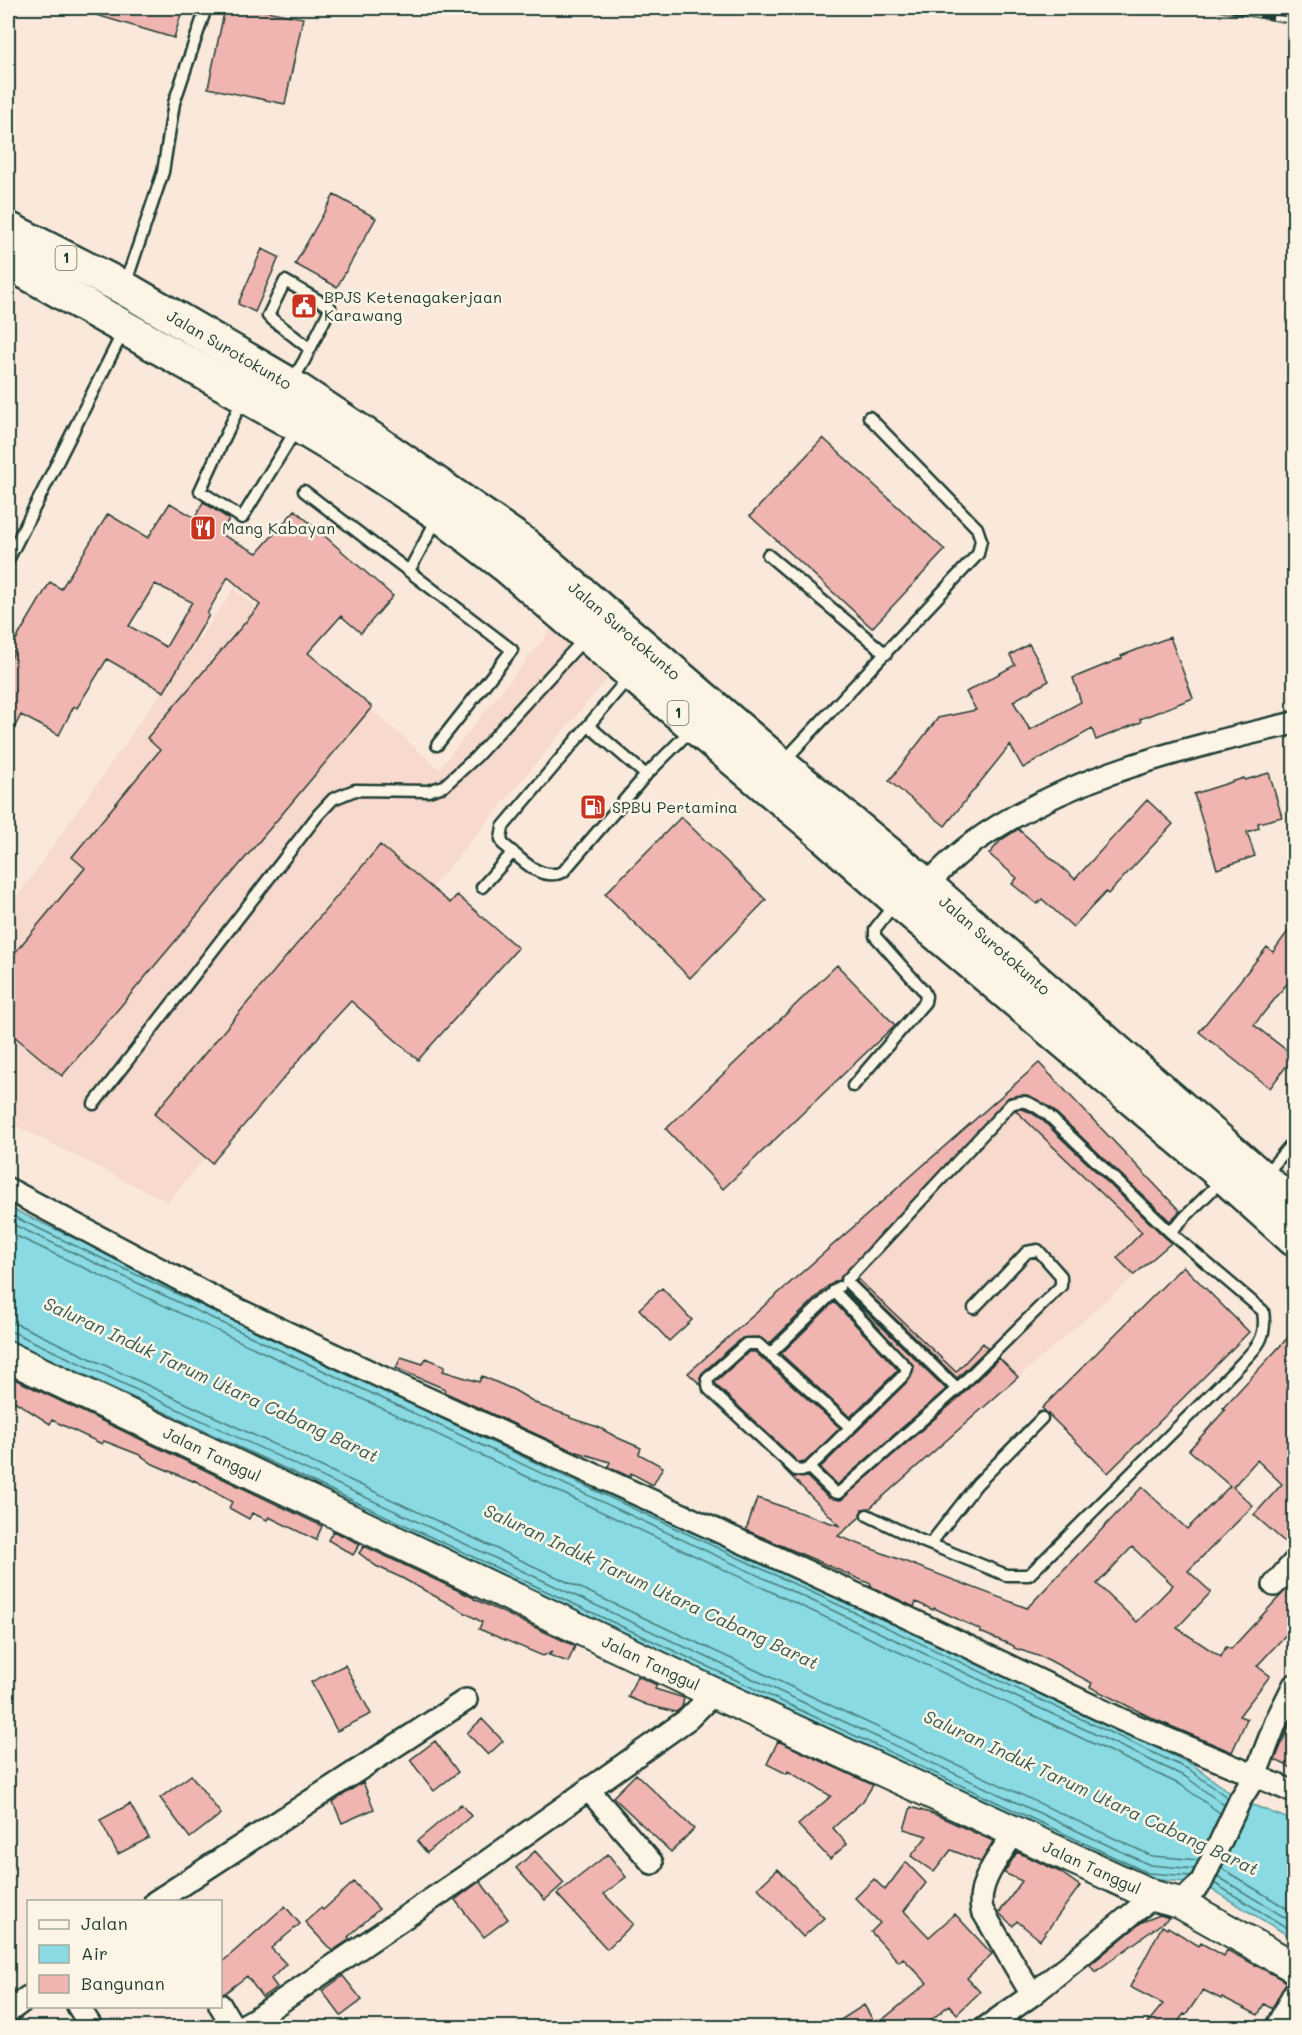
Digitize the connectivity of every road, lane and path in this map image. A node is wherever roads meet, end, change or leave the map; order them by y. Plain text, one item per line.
1 (206, 8) edge
2 (8, 229) edge
3 (8, 262) edge
4 (124, 288) junction
5 (125, 328) junction
6 (310, 349) junction
7 (290, 385) junction
8 (244, 395) junction
9 (868, 417) dead end
10 (298, 426) junction
11 (304, 491) dead end
12 (440, 514) junction
13 (11, 546) edge
14 (768, 555) dead end
15 (8, 560) edge
16 (409, 572) junction
17 (596, 625) junction
18 (886, 654) junction
19 (632, 674) junction
20 (704, 716) junction
21 (1294, 723) edge
22 (589, 726) junction
23 (437, 746) dead end
24 (781, 765) junction
25 (646, 775) junction
26 (513, 852) junction
27 (926, 885) junction
28 (482, 887) dead end
29 (897, 900) junction
30 (853, 1086) dead end
31 (94, 1104) dead end
32 (1294, 1141) edge
33 (1225, 1177) junction
34 (1263, 1177) junction
35 (8, 1189) edge
36 (1294, 1206) edge
37 (1170, 1232) junction
38 (1294, 1239) edge
39 (846, 1281) junction
40 (834, 1292) junction
41 (974, 1308) dead end
42 (770, 1354) junction
43 (8, 1357) edge
44 (957, 1389) junction
45 (1042, 1418) dead end
46 (850, 1427) junction
47 (809, 1468) junction
48 (867, 1515) dead end
49 (931, 1543) junction
50 (1294, 1562) edge
51 (1274, 1585) dead end
52 (1294, 1685) edge
53 (714, 1693) junction
54 (466, 1700) dead end
55 (1255, 1776) junction
56 (588, 1789) junction
57 (1294, 1792) edge
58 (1015, 1831) junction
59 (652, 1863) dead end
60 (1167, 1899) junction
61 (158, 1900) edge
62 (1294, 1967) edge
63 (1294, 1993) edge
64 (1032, 1995) junction
65 (27, 1998) edge
66 (79, 2008) edge
67 (222, 2008) edge
68 (8, 2012) edge
69 (92, 2028) edge
70 (234, 2028) edge
71 (239, 2028) edge
72 (985, 2028) edge
73 (1276, 2028) edge

1 - 4 lane
2 - 4 main road, Jalan Surotokunto / 1
3 - 5 main road, Jalan Surotokunto / 1
4 - 7 main road, Jalan Surotokunto / 1
5 - 8 main road, Jalan Surotokunto / 1
5 - 13 lane
6 - 6 lane
6 - 7 lane
7 - 17 main road, Jalan Surotokunto / 1
8 - 10 main road, Jalan Surotokunto / 1
8 - 10 lane
9 - 18 lane
10 - 12 main road, Jalan Surotokunto / 1
11 - 16 lane
12 - 16 lane
12 - 17 main road, Jalan Surotokunto / 1
13 - 15 lane
14 - 18 lane
16 - 23 lane
17 - 19 main road, Jalan Surotokunto / 1
17 - 20 main road, Jalan Surotokunto / 1
17 - 31 lane
18 - 24 lane
19 - 20 main road, Jalan Surotokunto / 1
19 - 22 lane
20 - 24 main road, Jalan Surotokunto / 1
20 - 25 lane
20 - 29 main road, Jalan Surotokunto / 1
21 - 27 street
22 - 25 lane
22 - 26 lane
24 - 27 main road, Jalan Surotokunto / 1
25 - 26 lane
26 - 28 lane
27 - 34 main road, Jalan Surotokunto / 1
29 - 30 lane
29 - 33 main road, Jalan Surotokunto / 1
32 - 34 lane
33 - 37 lane
33 - 38 main road, Jalan Surotokunto / 1
34 - 36 main road, Jalan Surotokunto / 1
35 - 55 street
37 - 39 lane
37 - 49 lane
39 - 40 lane
39 - 44 lane
40 - 42 lane
40 - 46 lane
41 - 44 lane
42 - 46 lane
42 - 47 lane
43 - 53 street, Jalan Tanggul
44 - 47 lane
45 - 49 lane
46 - 47 lane
48 - 49 lane
50 - 51 street
52 - 55 street
53 - 56 street
53 - 58 street, Jalan Tanggul
54 - 61 street
55 - 57 street
55 - 60 street
56 - 59 street
56 - 71 street
58 - 60 street, Jalan Tanggul
58 - 64 street
60 - 62 street, Jalan Tanggul
60 - 64 street
63 - 73 street
64 - 72 street
65 - 68 street
66 - 69 street
67 - 70 street

